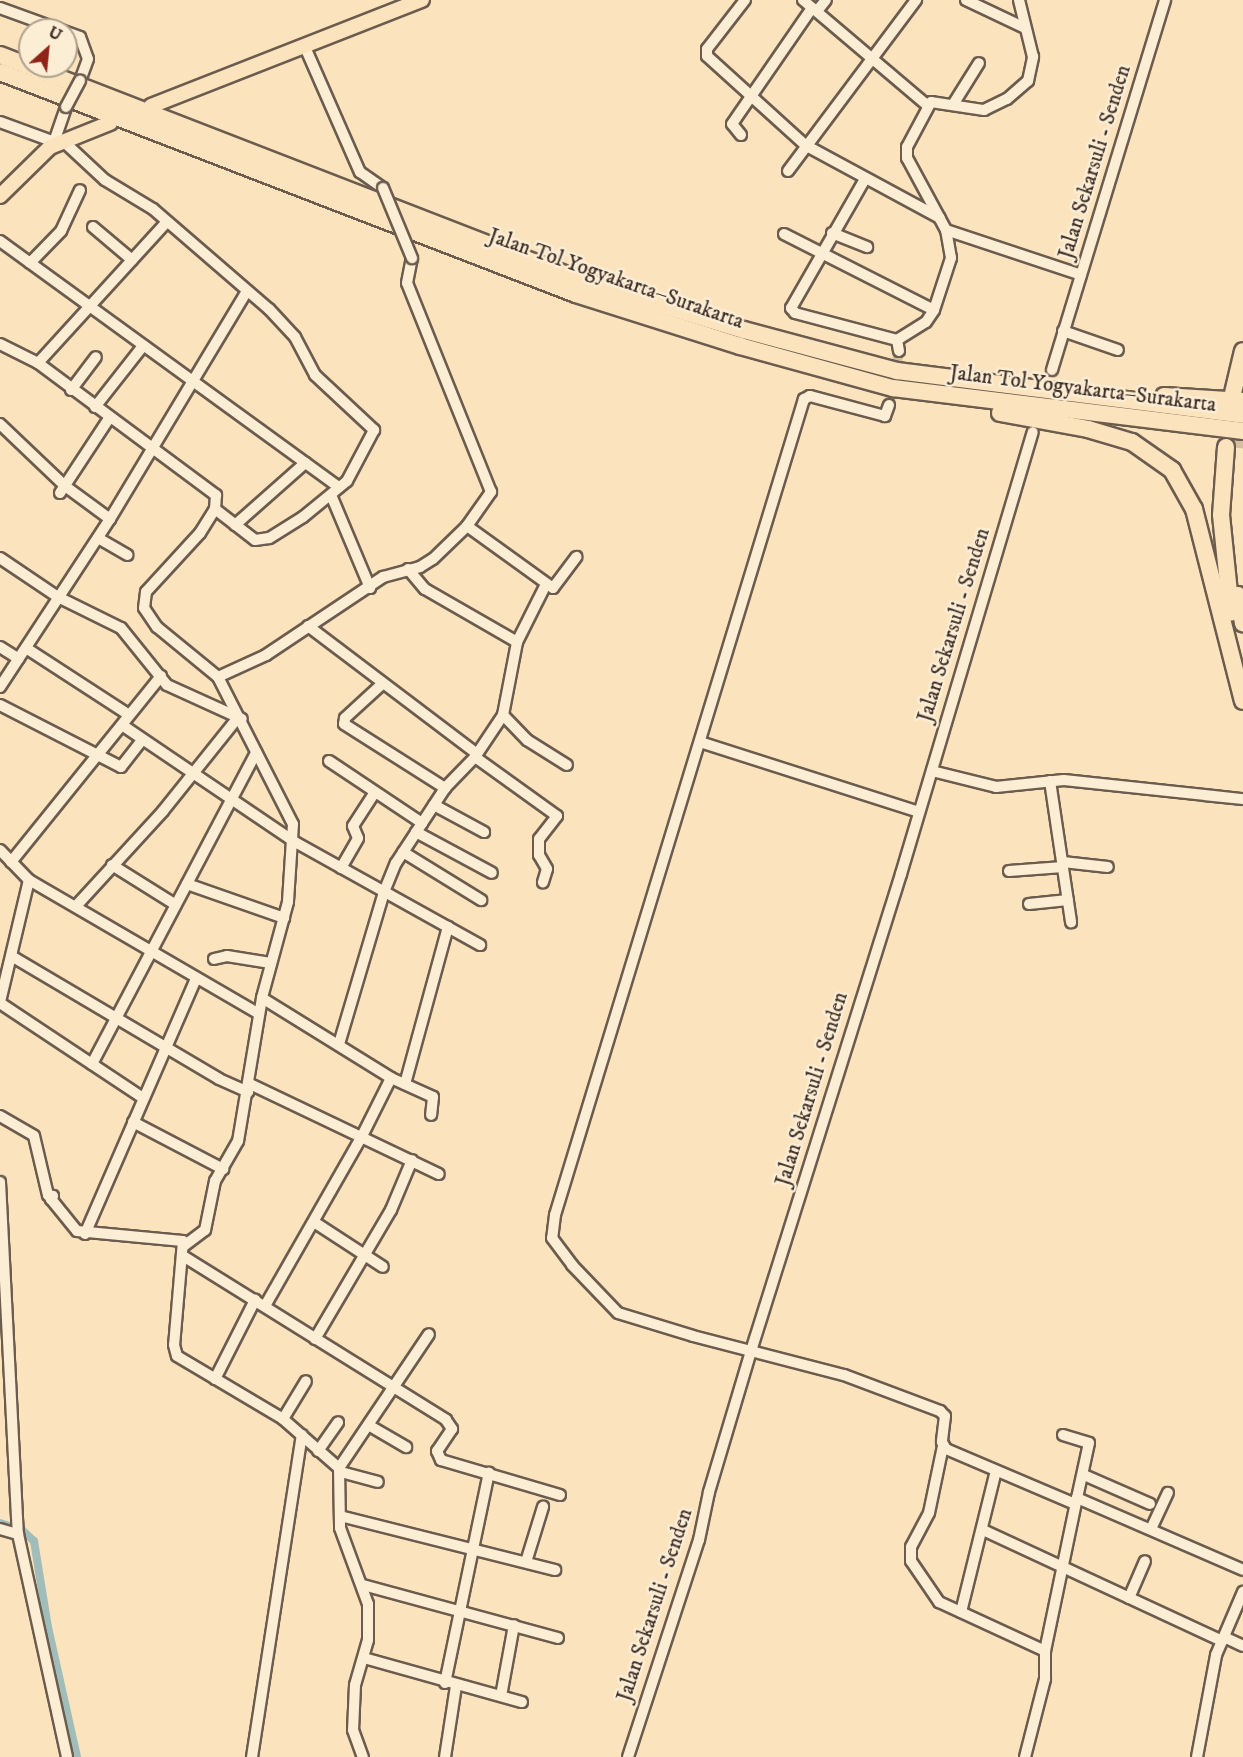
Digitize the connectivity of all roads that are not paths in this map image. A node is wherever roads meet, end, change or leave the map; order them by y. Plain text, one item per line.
1 (422, 0) edge
2 (745, 0) edge
3 (826, 0) edge
4 (916, 0) edge
5 (966, 0) edge
6 (1019, 0) edge
7 (1165, 0) edge
8 (811, 6) edge
9 (0, 8) edge
10 (1023, 27) junction
11 (305, 47) junction
12 (0, 55) edge
13 (870, 60) junction
14 (979, 63) dead end
15 (0, 72) edge
16 (752, 100) junction
17 (954, 104) junction
18 (927, 105) junction
19 (151, 106) dead end
20 (0, 122) edge
21 (110, 123) dead end
22 (741, 135) dead end
23 (58, 142) junction
24 (805, 145) junction
25 (788, 171) dead end
26 (865, 179) junction
27 (80, 190) dead end
28 (0, 196) edge
29 (940, 219) junction
30 (166, 223) junction
31 (93, 227) dead end
32 (946, 230) junction
33 (832, 233) junction
34 (784, 234) dead end
35 (0, 241) edge
36 (867, 247) dead end
37 (820, 254) junction
38 (132, 260) junction
39 (30, 262) junction
40 (1081, 275) junction
41 (247, 291) junction
42 (90, 305) junction
43 (934, 310) junction
44 (693, 323) junction
45 (1063, 331) junction
46 (742, 338) junction
47 (0, 344) edge
48 (143, 346) junction
49 (1118, 350) dead end
50 (1243, 351) edge
51 (96, 357) dead end
52 (38, 363) junction
53 (1052, 370) dead end
54 (192, 382) junction
55 (1005, 387) junction
56 (893, 388) junction
57 (71, 390) junction
58 (1240, 395) edge
59 (889, 405) dead end
60 (95, 407) junction
61 (1243, 415) edge
62 (110, 417) junction
63 (0, 424) edge
64 (1243, 431) edge
65 (1033, 432) dead end
66 (153, 447) junction
67 (305, 463) junction
68 (63, 489) junction
69 (335, 491) junction
70 (215, 509) junction
71 (110, 519) junction
72 (235, 525) junction
73 (467, 526) junction
74 (98, 537) junction
75 (128, 555) dead end
76 (576, 557) dead end
77 (0, 558) edge
78 (408, 569) junction
79 (546, 584) junction
80 (370, 588) junction
81 (58, 597) junction
82 (1243, 624) edge
83 (308, 626) junction
84 (517, 642) junction
85 (0, 647) edge
86 (26, 648) junction
87 (19, 659) junction
88 (161, 676) junction
89 (218, 677) junction
90 (381, 685) junction
91 (0, 687) edge
92 (1243, 693) edge
93 (1243, 701) edge
94 (0, 705) edge
95 (129, 715) junction
96 (503, 715) junction
97 (239, 720) junction
98 (122, 725) junction
99 (142, 740) junction
100 (700, 742) junction
101 (97, 753) junction
102 (256, 753) junction
103 (476, 755) junction
104 (329, 761) dead end
105 (567, 765) dead end
106 (932, 771) junction
107 (191, 775) junction
108 (1050, 781) junction
109 (445, 788) junction
110 (375, 792) junction
111 (1243, 799) edge
112 (230, 801) junction
113 (434, 805) junction
114 (919, 812) junction
115 (419, 827) junction
116 (484, 832) dead end
117 (295, 842) junction
118 (0, 850) edge
119 (403, 852) junction
120 (11, 862) junction
121 (1063, 864) junction
122 (112, 865) junction
123 (1108, 867) dead end
124 (341, 868) junction
125 (1009, 870) dead end
126 (492, 873) dead end
127 (29, 880) junction
128 (543, 882) dead end
129 (187, 884) junction
130 (384, 892) junction
131 (481, 900) dead end
132 (1068, 900) junction
133 (1029, 904) dead end
134 (77, 905) junction
135 (176, 905) junction
136 (284, 918) junction
137 (1071, 922) dead end
138 (448, 927) junction
139 (480, 945) dead end
140 (152, 952) junction
141 (13, 957) junction
142 (214, 959) dead end
143 (270, 963) junction
144 (196, 979) junction
145 (262, 998) junction
146 (0, 1003) edge
147 (259, 1014) junction
148 (117, 1018) junction
149 (339, 1044) junction
150 (164, 1046) junction
151 (92, 1064) junction
152 (392, 1078) junction
153 (405, 1084) junction
154 (249, 1088) junction
155 (143, 1098) junction
156 (431, 1115) dead end
157 (0, 1116) edge
158 (133, 1122) junction
159 (362, 1136) junction
160 (412, 1160) junction
161 (223, 1169) junction
162 (439, 1174) dead end
163 (0, 1182) edge
164 (314, 1222) junction
165 (85, 1234) junction
166 (184, 1250) junction
167 (365, 1255) junction
168 (383, 1267) dead end
169 (260, 1303) junction
170 (429, 1334) dead end
171 (315, 1339) junction
172 (751, 1351) junction
173 (215, 1379) junction
174 (306, 1381) dead end
175 (392, 1388) junction
176 (283, 1419) junction
177 (338, 1422) dead end
178 (370, 1426) junction
179 (302, 1435) junction
180 (1063, 1435) dead end
181 (406, 1446) dead end
182 (943, 1446) junction
183 (318, 1451) junction
184 (340, 1470) junction
185 (996, 1471) junction
186 (489, 1473) junction
187 (1083, 1475) junction
188 (378, 1482) dead end
189 (1168, 1493) dead end
190 (560, 1495) dead end
191 (1076, 1501) junction
192 (1150, 1504) dead end
193 (543, 1507) dead end
194 (340, 1515) junction
195 (0, 1529) edge
196 (1151, 1529) junction
197 (983, 1530) junction
198 (18, 1534) junction
199 (474, 1551) junction
200 (1145, 1561) dead end
201 (526, 1562) junction
202 (1060, 1566) junction
203 (555, 1570) dead end
204 (1243, 1570) edge
205 (363, 1584) junction
206 (1242, 1596) edge
207 (1129, 1598) junction
208 (462, 1610) junction
209 (961, 1612) junction
210 (514, 1625) junction
211 (558, 1638) dead end
212 (1223, 1639) junction
213 (1243, 1646) edge
214 (1045, 1651) junction
215 (364, 1658) junction
216 (445, 1683) junction
217 (456, 1686) junction
218 (501, 1696) junction
219 (522, 1702) dead end
220 (67, 1757) edge
221 (252, 1757) edge
222 (363, 1757) edge
223 (445, 1757) edge
224 (628, 1757) edge
225 (1025, 1757) edge
226 (1197, 1757) edge

1 - 11 main road
2 - 16 street
3 - 8 street
4 - 13 street
5 - 10 street
6 - 10 street
7 - 40 street, Jalan Sekarsuli - Senden
8 - 13 street
8 - 16 street
9 - 23 street, bridge
10 - 17 street
11 - 19 main road
11 - 73 street, bridge
12 - 44 highway, Jalan Tol Yogyakarta–Surakarta
13 - 18 street
13 - 24 street
14 - 17 street
15 - 44 highway, Jalan Tol Yogyakarta–Surakarta
16 - 22 street
16 - 24 street
17 - 18 street
18 - 29 street
20 - 23 street
21 - 23 main road
23 - 28 main road
23 - 30 street
24 - 25 street
24 - 26 street
26 - 29 street
26 - 33 street
27 - 39 street
29 - 32 street
30 - 38 street
30 - 41 street
31 - 38 street
32 - 40 street
32 - 43 street
33 - 36 street
33 - 37 street
34 - 37 street
35 - 39 street
37 - 43 street
37 - 43 street
38 - 42 street
39 - 42 street
40 - 45 street, Jalan Sekarsuli - Senden
41 - 54 street
41 - 69 street
42 - 48 street
42 - 52 street
44 - 46 highway, Jalan Tol Yogyakarta–Surakarta
45 - 49 street
45 - 53 street, Jalan Sekarsuli - Senden
46 - 55 highway, Jalan Tol Yogyakarta–Surakarta
46 - 56 highway, Jalan Tol Yogyakarta–Surakarta
47 - 52 street
48 - 54 street
48 - 60 street
50 - 58 highway
51 - 57 street
52 - 57 street
54 - 66 street
54 - 67 street
55 - 58 highway
55 - 61 highway, Jalan Tol Yogyakarta–Surakarta
56 - 64 highway, Jalan Tol Yogyakarta–Surakarta
56 - 93 highway
57 - 60 street
59 - 100 street
60 - 62 street
62 - 66 street
62 - 68 street
63 - 68 street
65 - 106 street, Jalan Sekarsuli - Senden
66 - 70 street
66 - 71 street
67 - 69 street
67 - 72 street
68 - 71 street
69 - 72 street
69 - 80 street
70 - 72 street
70 - 89 street
71 - 74 street
73 - 78 street
73 - 79 street
74 - 75 street
74 - 81 street
76 - 79 street
77 - 81 street
78 - 80 street
78 - 84 street
79 - 84 street
80 - 83 street
81 - 86 street
81 - 88 street
82 - 92 highway
83 - 89 street
83 - 90 street
84 - 96 street
85 - 87 street
86 - 87 street
86 - 95 street
87 - 91 street
88 - 95 street
88 - 97 street
89 - 97 street
90 - 103 street
90 - 109 street
94 - 101 street
95 - 98 street
96 - 103 street
96 - 105 street
97 - 102 street
97 - 107 street
98 - 99 street
98 - 101 street
99 - 101 street
99 - 107 street
100 - 114 street
100 - 172 street
101 - 120 street
102 - 112 street
102 - 117 street
103 - 109 street
103 - 128 street
104 - 110 street
106 - 108 street
106 - 114 street, Jalan Sekarsuli - Senden
107 - 112 street
107 - 122 street
108 - 111 street
108 - 121 street
109 - 113 street
110 - 115 street
110 - 124 street
112 - 117 street
112 - 129 street
113 - 115 street
113 - 116 street
114 - 172 street, Jalan Sekarsuli - Senden
115 - 119 street
115 - 126 street
117 - 124 street
117 - 136 street
118 - 120 street
119 - 130 street
119 - 131 street
120 - 127 street
121 - 123 street
121 - 125 street
121 - 132 street
122 - 134 street
122 - 135 street
124 - 130 street
127 - 134 street
127 - 141 street
129 - 135 street
129 - 136 street
130 - 138 street
130 - 149 street
132 - 133 street
132 - 137 street
134 - 140 street
135 - 140 street
136 - 143 street
138 - 139 street
138 - 153 street
140 - 144 street
140 - 148 street
141 - 146 street
141 - 148 street
142 - 143 street
143 - 145 street
144 - 147 street
144 - 150 street
145 - 147 street
145 - 149 street
146 - 151 street
147 - 154 street
148 - 150 street
148 - 151 street
149 - 152 street
150 - 154 street
150 - 155 street
151 - 155 street
152 - 153 street
152 - 159 street
153 - 156 street
154 - 159 street
154 - 161 street
155 - 158 street
157 - 165 street
158 - 161 street
158 - 165 street
159 - 160 street
159 - 164 street
160 - 162 street
160 - 167 street
161 - 166 street
163 - 198 street
164 - 167 street
164 - 169 street
165 - 166 street
166 - 169 street
166 - 173 street
167 - 168 street
167 - 171 street
169 - 171 street
169 - 173 street
170 - 175 street
171 - 175 street
172 - 182 street
172 - 224 street, Jalan Sekarsuli - Senden
173 - 176 street
174 - 176 street
175 - 178 street
175 - 186 street
176 - 179 street
177 - 183 street
178 - 181 street
178 - 184 street
179 - 183 street
179 - 221 street
180 - 187 street
182 - 185 street
182 - 209 street
183 - 184 street
184 - 188 street
184 - 194 street
185 - 191 street
185 - 197 street
186 - 190 street
186 - 199 street
187 - 191 street
187 - 192 street
189 - 196 street
191 - 196 street
191 - 202 street
193 - 201 street
194 - 199 street
194 - 205 street
195 - 198 street
196 - 204 street
197 - 202 street
197 - 209 street
198 - 220 street
199 - 201 street
199 - 208 street
200 - 207 street
201 - 203 street
202 - 207 street
202 - 214 street
205 - 208 street
205 - 215 street
206 - 212 street
207 - 212 street
208 - 210 street
208 - 216 street
209 - 214 street
210 - 211 street
210 - 218 street
212 - 213 street
212 - 226 street
214 - 225 street
215 - 216 street
215 - 222 street
216 - 217 street
217 - 218 street
217 - 223 street
218 - 219 street

